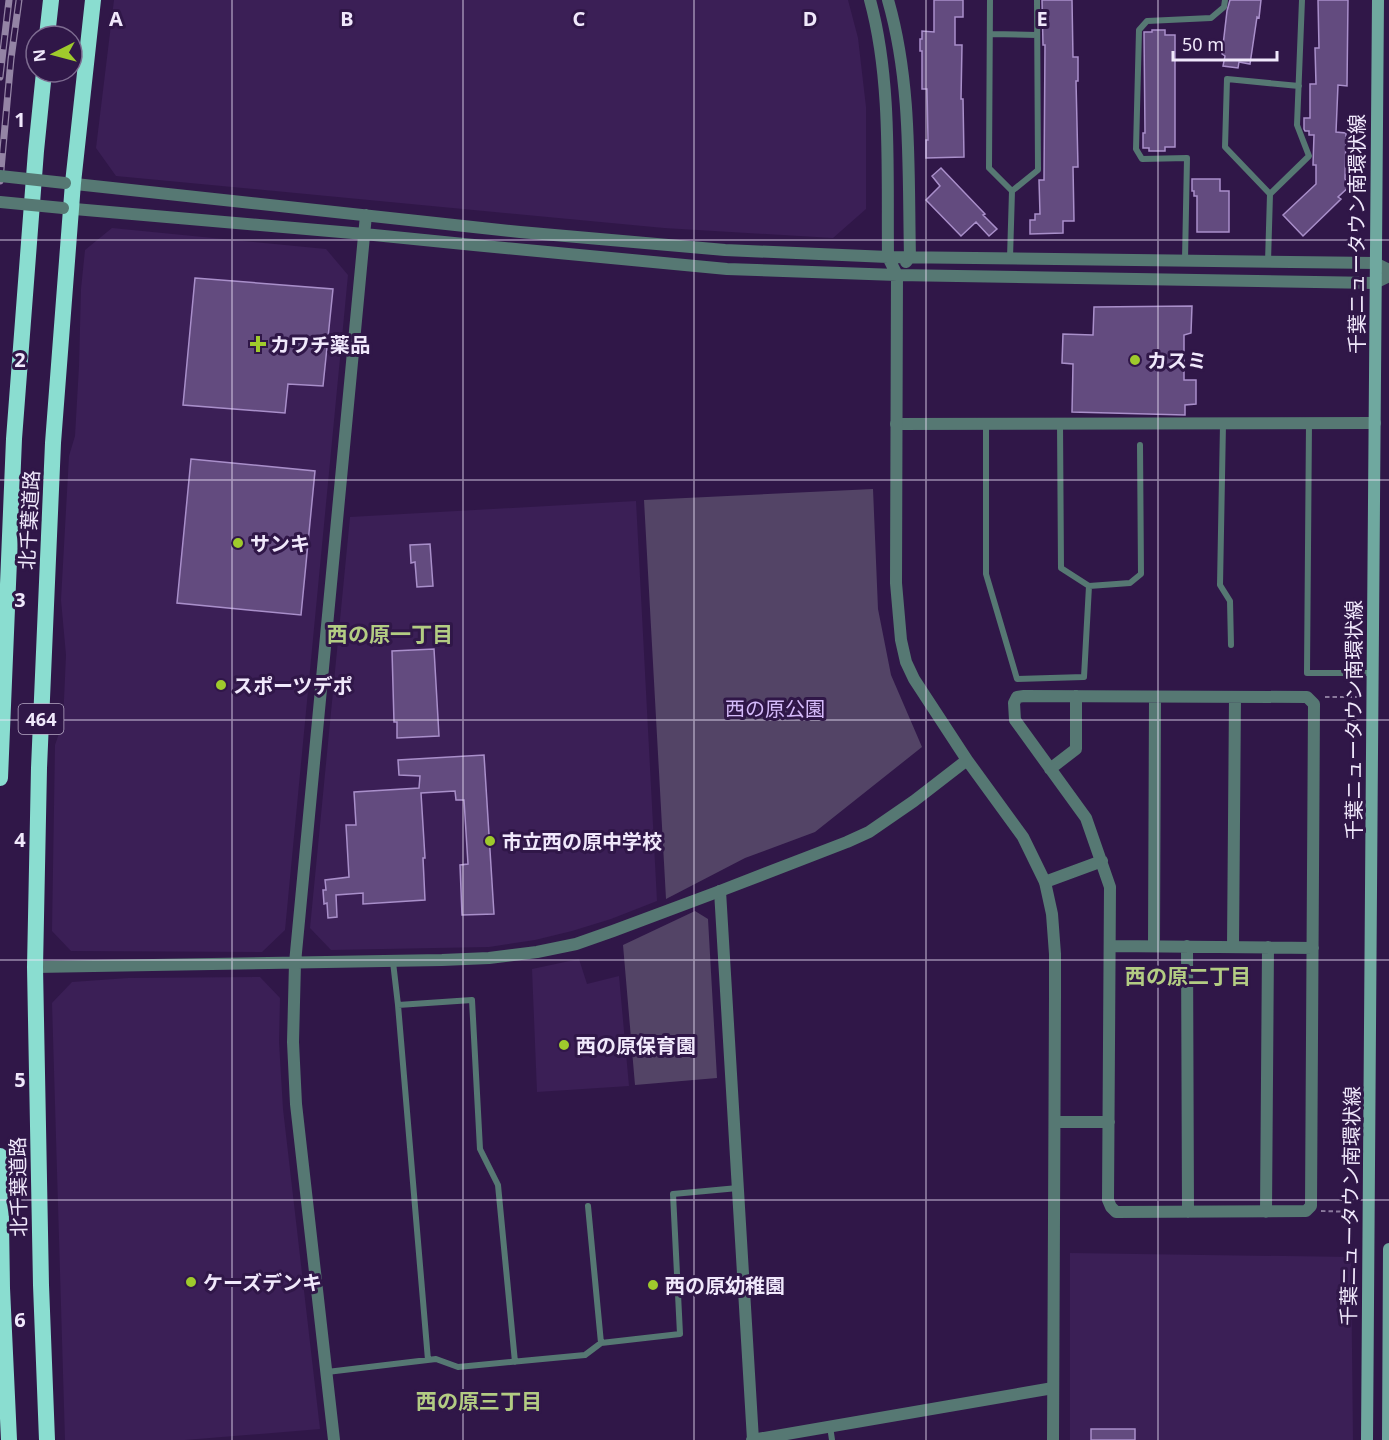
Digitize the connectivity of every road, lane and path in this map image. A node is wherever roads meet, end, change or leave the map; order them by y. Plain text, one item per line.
1 (51, 0) edge
2 (93, 0) edge
3 (870, 0) edge
4 (888, 0) edge
5 (990, 0) edge
6 (1037, 0) edge
7 (1225, 0) edge
8 (1302, 0) edge
9 (1378, 0) edge
10 (49, 24) edge
11 (990, 34) junction
12 (1037, 35) junction
13 (43, 84) edge
14 (1299, 86) junction
15 (0, 176) edge
16 (69, 183) junction
17 (1012, 191) junction
18 (1270, 194) junction
19 (0, 202) edge
20 (67, 208) junction
21 (366, 215) junction
22 (364, 234) junction
23 (888, 257) junction
24 (909, 257) junction
25 (1010, 258) junction
26 (1185, 261) junction
27 (1268, 262) junction
28 (1375, 263) junction
29 (1389, 270) edge
30 (897, 275) junction
31 (1389, 276) edge
32 (1374, 283) junction
33 (1309, 423) junction
34 (1375, 423) junction
35 (896, 424) junction
36 (986, 424) junction
37 (1060, 424) junction
38 (1222, 424) junction
39 (1140, 445) dead end
40 (1089, 586) junction
41 (1231, 645) dead end
42 (1373, 672) junction
43 (1076, 696) junction
44 (1155, 697) junction
45 (1234, 697) junction
46 (1307, 697) junction
47 (1373, 697) junction
48 (968, 760) junction
49 (1050, 769) junction
50 (0, 778) edge
51 (1101, 861) junction
52 (1046, 882) junction
53 (720, 891) junction
54 (1110, 946) junction
55 (1154, 946) junction
56 (1188, 946) junction
57 (1233, 947) junction
58 (1268, 947) junction
59 (1313, 948) junction
60 (393, 962) junction
61 (296, 963) junction
62 (34, 967) junction
63 (398, 1005) junction
64 (1054, 1122) junction
65 (1109, 1122) junction
66 (0, 1156) edge
67 (738, 1188) junction
68 (588, 1206) dead end
69 (1306, 1211) junction
70 (1188, 1212) junction
71 (1266, 1212) junction
72 (1369, 1212) junction
73 (1389, 1249) edge
74 (601, 1343) junction
75 (428, 1360) junction
76 (515, 1362) junction
77 (326, 1372) junction
78 (1053, 1388) junction
79 (830, 1426) junction
80 (9, 1440) edge
81 (47, 1440) edge
82 (334, 1440) edge
83 (753, 1440) edge
84 (832, 1440) edge
85 (1053, 1440) edge
86 (1367, 1440) edge
87 (1388, 1440) edge

1 - 10 highway
2 - 16 highway, 北千葉道路 / 464
3 - 23 street
4 - 24 street
5 - 11 lane
6 - 12 lane
7 - 26 lane
8 - 14 lane
9 - 28 main road, 千葉ニュータウン南環状線
11 - 12 lane
11 - 17 lane
12 - 17 lane
13 - 50 highway, 北千葉道路 / 464
14 - 18 lane
14 - 18 lane
15 - 16 street, bridge
16 - 20 highway, 北千葉道路 / 464
16 - 21 street
17 - 25 lane
18 - 27 lane
19 - 20 street, bridge
20 - 22 street
20 - 62 highway, 北千葉道路 / 464
21 - 22 street
21 - 23 street
22 - 30 street
22 - 61 street
23 - 24 street
23 - 30 street
24 - 25 street
24 - 30 street
25 - 26 street
26 - 27 street
27 - 28 street
28 - 29 street
28 - 32 main road, 千葉ニュータウン南環状線
30 - 32 street
30 - 35 street
31 - 32 street
32 - 34 main road, 千葉ニュータウン南環状線
33 - 34 street
33 - 38 street
33 - 42 lane
34 - 42 main road, 千葉ニュータウン南環状線
35 - 36 street
35 - 48 street
36 - 37 street
36 - 40 lane
37 - 38 street
37 - 40 lane
38 - 41 lane
39 - 40 lane
42 - 47 main road, 千葉ニュータウン南環状線
43 - 44 street
43 - 49 street
43 - 49 street
44 - 45 street
44 - 55 street
45 - 46 street
45 - 57 street
46 - 47 path
46 - 59 street
47 - 72 main road, 千葉ニュータウン南環状線
48 - 52 street
48 - 53 street
49 - 51 street
51 - 52 street
51 - 54 street
52 - 64 street
53 - 60 street
53 - 67 street
54 - 55 street
54 - 65 street
55 - 56 street
56 - 57 street
56 - 70 street
57 - 58 street
58 - 59 street
58 - 71 street
59 - 69 street
60 - 61 street
60 - 63 lane
61 - 62 street
61 - 77 street
62 - 81 highway, 北千葉道路 / 464
63 - 75 lane
63 - 76 lane
64 - 65 street
64 - 78 street
65 - 70 street
66 - 80 highway, 北千葉道路
67 - 74 lane
67 - 83 street
68 - 74 lane
69 - 71 street
69 - 72 path
70 - 71 street
72 - 86 main road, 千葉ニュータウン南環状線
73 - 87 main road, 千葉ニュータウン南環状線
74 - 76 lane
75 - 76 lane
75 - 77 lane
77 - 82 street
78 - 79 street
78 - 85 street
79 - 83 street
79 - 84 lane

